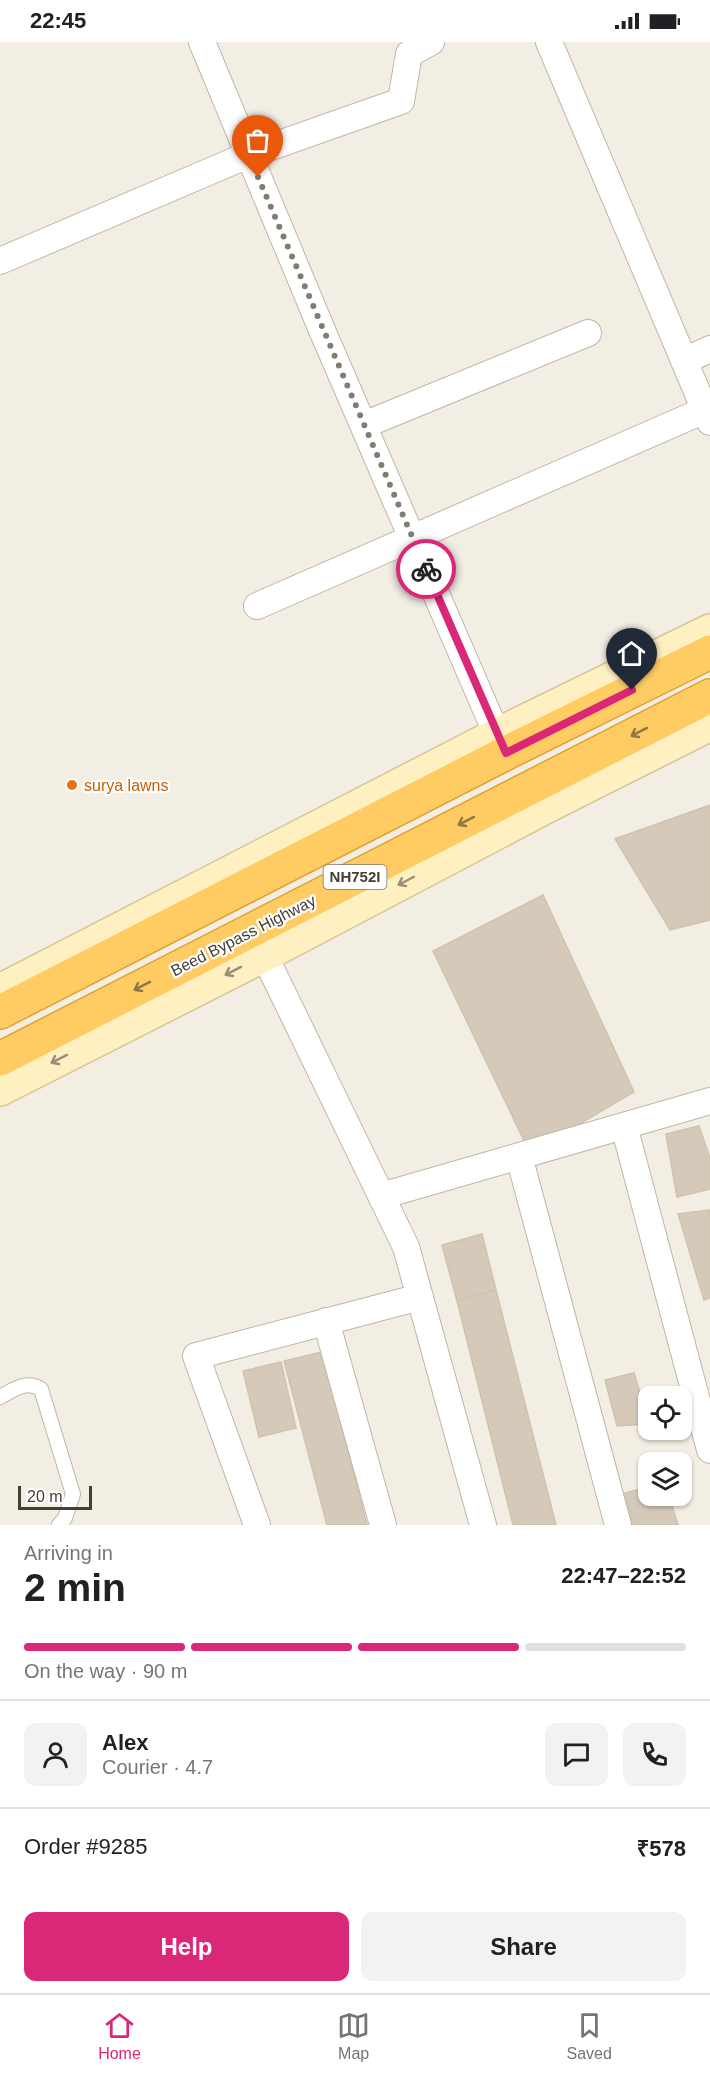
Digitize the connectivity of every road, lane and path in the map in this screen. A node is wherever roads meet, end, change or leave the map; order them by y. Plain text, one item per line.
1 (202, 42) edge
2 (431, 42) edge
3 (549, 42) edge
4 (248, 155) junction
5 (0, 261) edge
6 (588, 333) dead end
7 (710, 349) edge
8 (684, 361) junction
9 (707, 416) edge
10 (364, 425) junction
11 (412, 537) junction
12 (256, 606) dead end
13 (710, 631) edge
14 (710, 652) edge
15 (710, 696) edge
16 (710, 724) edge
17 (501, 744) junction
18 (258, 943) junction
19 (0, 991) edge
20 (0, 1012) edge
21 (0, 1059) edge
22 (0, 1089) edge
23 (710, 1101) edge
24 (624, 1126) junction
25 (519, 1156) junction
26 (381, 1196) junction
27 (420, 1297) junction
28 (326, 1321) junction
29 (0, 1396) edge
30 (710, 1450) edge
31 (59, 1525) edge
32 (257, 1525) edge
33 (383, 1525) edge
34 (483, 1525) edge
35 (618, 1525) edge

1 - 4 street
2 - 4 street
3 - 8 street
4 - 5 street
4 - 10 street
6 - 10 street
7 - 8 street
8 - 9 street
9 - 11 street
10 - 11 street
11 - 12 street
11 - 17 street
13 - 17 street
14 - 17 highway, NH752I
15 -> 18 highway, Beed Bypass Highway / NH752I
16 -> 18 street
17 - 19 street
17 - 20 highway, NH752I
18 -> 21 highway, Beed Bypass Highway / NH752I
18 -> 22 street
18 - 26 street
23 - 24 street
24 - 25 street
24 - 30 street
25 - 26 street
25 - 35 street
26 - 27 street
27 - 28 street
27 - 34 street
28 - 32 street
28 - 33 street
29 - 31 lane

